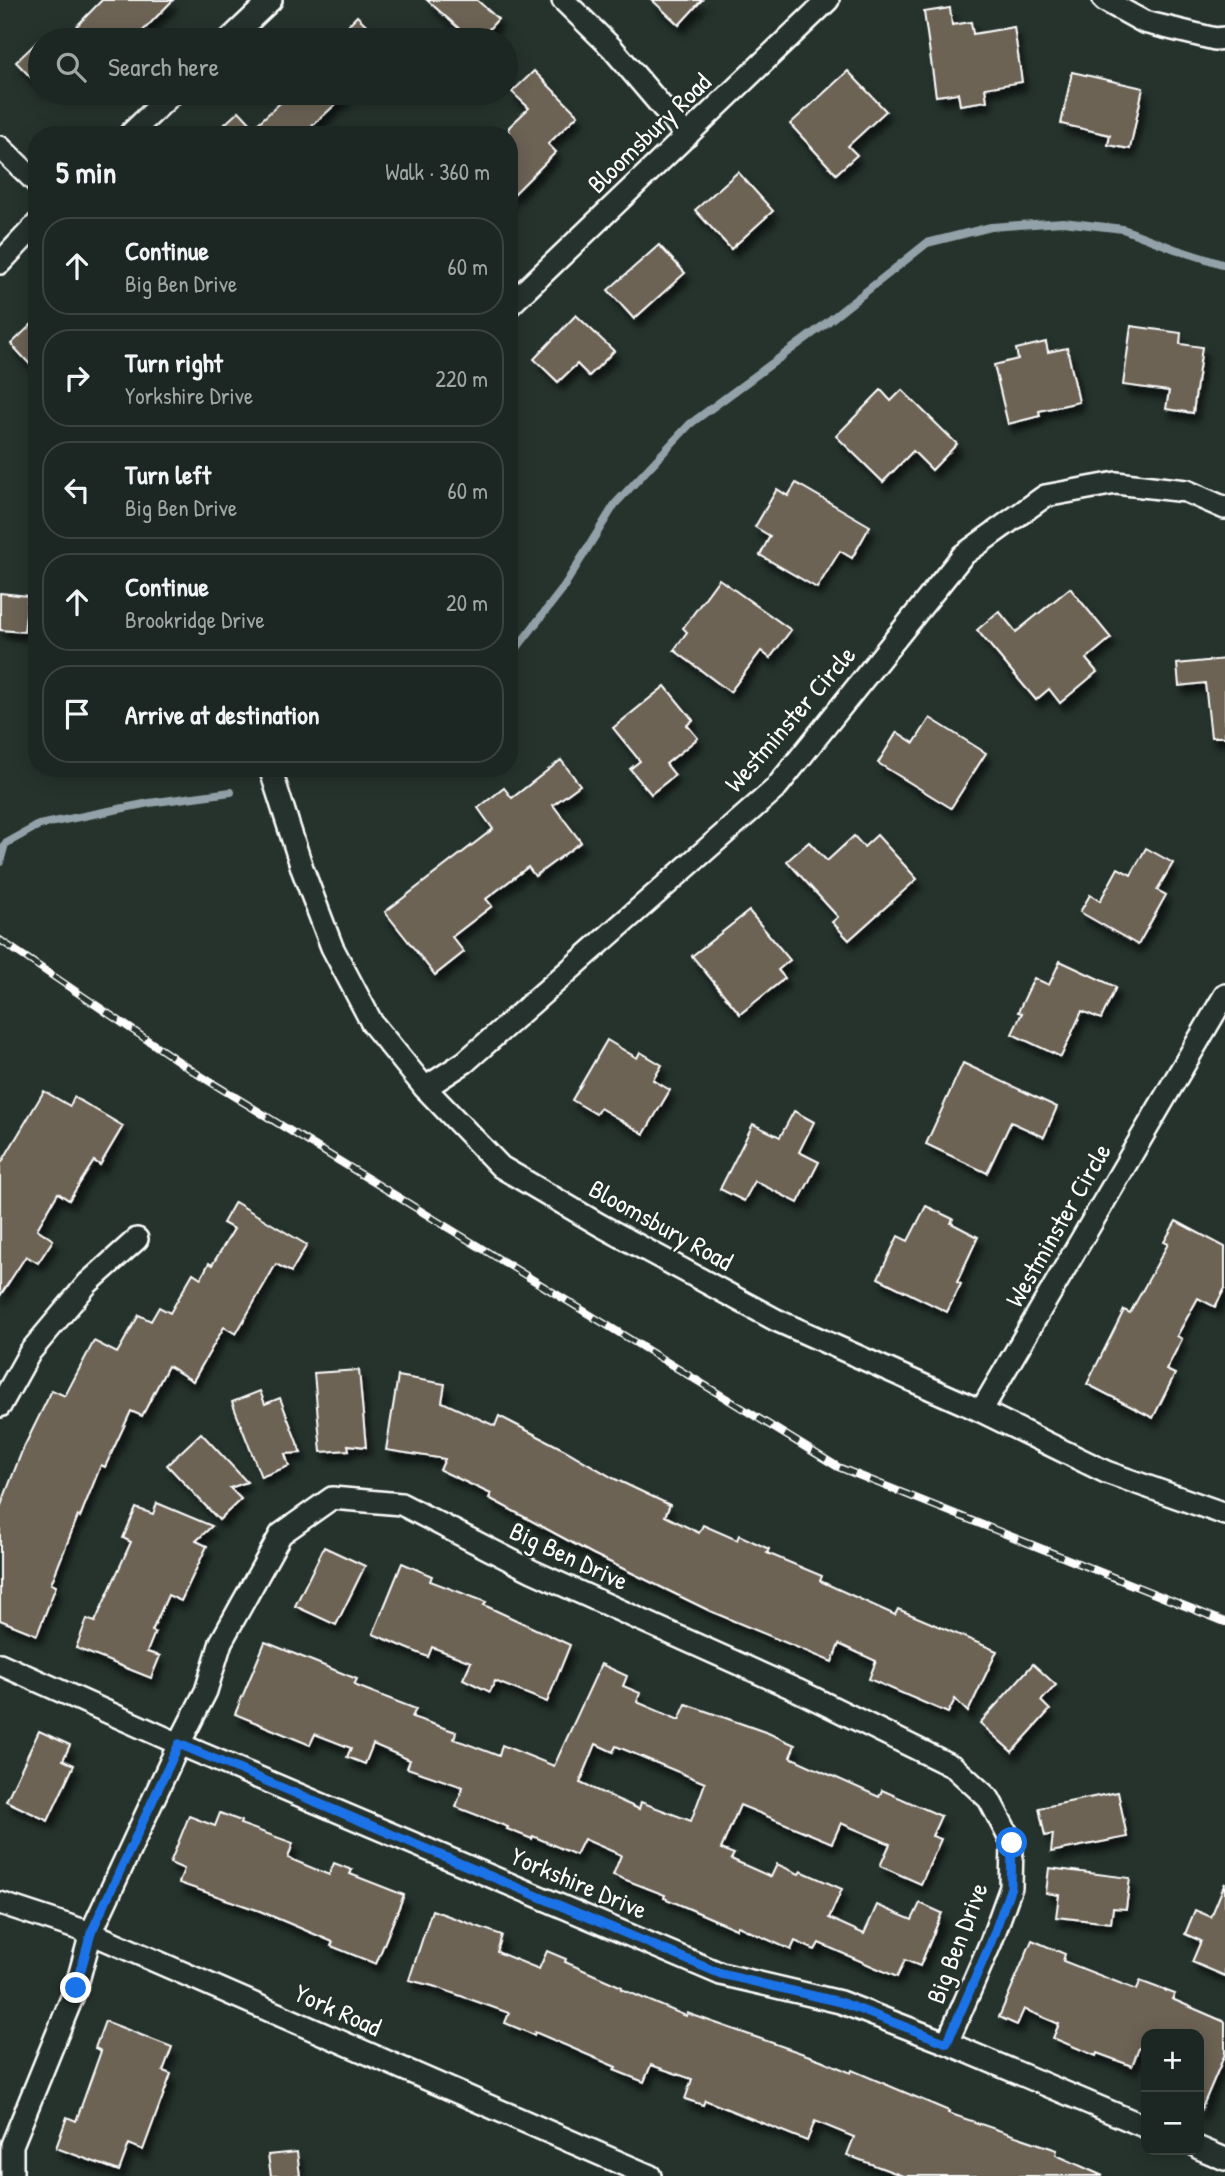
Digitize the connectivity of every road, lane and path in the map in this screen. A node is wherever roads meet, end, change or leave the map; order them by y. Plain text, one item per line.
1 (271, 0) edge
2 (564, 0) edge
3 (828, 0) edge
4 (1104, 0) edge
5 (242, 28) edge
6 (1225, 38) edge
7 (160, 105) edge
8 (138, 126) edge
9 (687, 136) junction
10 (0, 147) edge
11 (28, 174) edge
12 (28, 233) edge
13 (0, 263) edge
14 (518, 297) edge
15 (1225, 508) edge
16 (273, 777) edge
17 (1225, 995) edge
18 (425, 1088) junction
19 (137, 1239) dead end
20 (0, 1406) edge
21 (981, 1411) junction
22 (1225, 1514) edge
23 (0, 1664) edge
24 (179, 1744) junction
25 (0, 1903) edge
26 (91, 1933) junction
27 (947, 2043) junction
28 (1141, 2125) edge
29 (6, 2143) edge
30 (1204, 2150) edge
31 (1225, 2159) edge
32 (12, 2176) edge
33 (650, 2176) edge

1 - 5 street
2 - 9 street
3 - 9 street, Bloomsbury Road
4 - 6 street
7 - 8 street
9 - 14 street, Bloomsbury Road
10 - 11 street
12 - 13 street
15 - 18 street, Westminster Circle
16 - 18 street, Bloomsbury Road
17 - 21 street, Westminster Circle
18 - 21 street, Bloomsbury Road
19 - 20 street
21 - 22 street, Bloomsbury Road
23 - 24 street, Yorkshire Drive
24 - 26 street, Big Ben Drive
24 - 27 street, Yorkshire Drive
24 - 27 street, Big Ben Drive
25 - 26 street, York Road
26 - 29 street, Big Ben Drive
26 - 33 street, York Road
27 - 28 street, Yorkshire Drive
29 - 32 street
30 - 31 street

